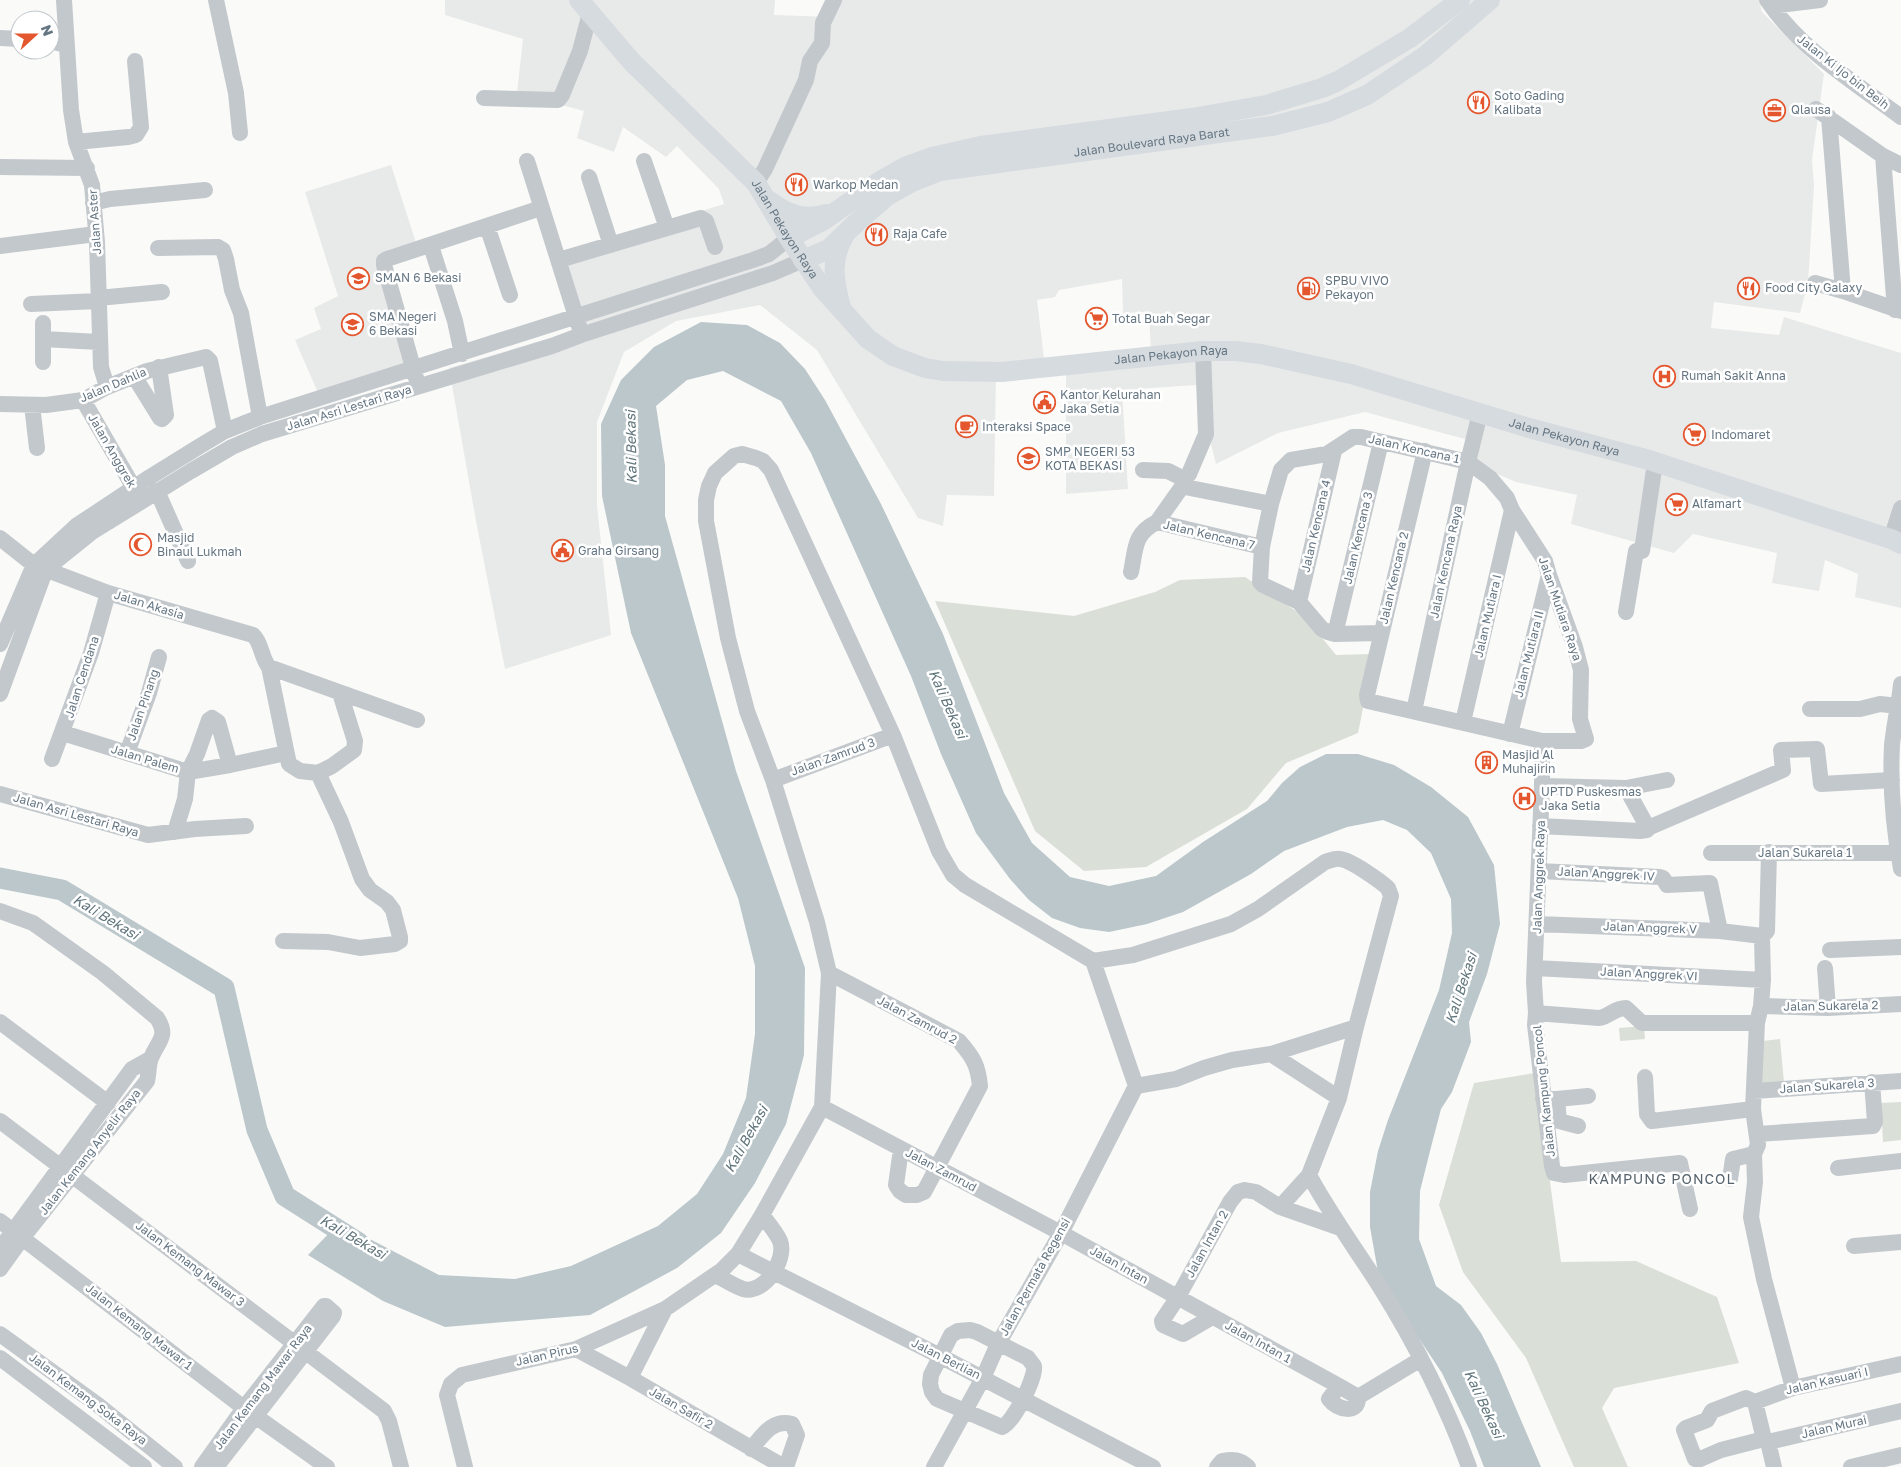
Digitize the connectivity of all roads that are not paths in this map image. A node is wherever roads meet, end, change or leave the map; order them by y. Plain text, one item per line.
1 (64, 0) edge
2 (216, 0) edge
3 (834, 0) edge
4 (1460, 0) edge
5 (1490, 0) edge
6 (1820, 0) edge
7 (1770, 3) edge
8 (584, 7) edge
9 (60, 29) edge
10 (60, 53) edge
11 (135, 61) dead end
12 (484, 98) dead end
13 (1901, 118) edge
14 (240, 133) dead end
15 (76, 142) junction
16 (982, 155) junction
17 (1883, 156) junction
18 (527, 161) dead end
19 (644, 161) dead end
20 (1901, 165) edge
21 (0, 167) edge
22 (87, 168) junction
23 (589, 177) dead end
24 (206, 190) dead end
25 (761, 191) junction
26 (93, 203) junction
27 (541, 208) junction
28 (830, 215) junction
29 (487, 226) junction
30 (667, 228) junction
31 (96, 234) junction
32 (843, 235) junction
33 (789, 238) junction
34 (611, 245) junction
35 (0, 246) edge
36 (431, 246) junction
37 (715, 247) dead end
38 (158, 248) dead end
39 (559, 260) junction
40 (753, 260) junction
41 (803, 260) junction
42 (759, 276) junction
43 (683, 281) junction
44 (1815, 283) dead end
45 (1843, 291) junction
46 (162, 292) dead end
47 (510, 294) dead end
48 (98, 299) junction
49 (688, 300) junction
50 (31, 304) dead end
51 (842, 309) junction
52 (1898, 310) edge
53 (577, 316) junction
54 (43, 323) dead end
55 (581, 334) junction
56 (43, 340) junction
57 (99, 342) junction
58 (1203, 351) junction
59 (462, 354) junction
60 (43, 362) dead end
61 (159, 367) junction
62 (414, 369) junction
63 (134, 376) junction
64 (107, 387) junction
65 (418, 387) junction
66 (346, 390) junction
67 (83, 400) junction
68 (0, 404) edge
69 (32, 405) junction
70 (351, 406) junction
71 (1480, 413) junction
72 (260, 417) junction
73 (225, 431) junction
74 (1381, 442) junction
75 (37, 448) dead end
76 (1334, 451) junction
77 (1425, 452) junction
78 (1468, 462) junction
79 (1655, 462) junction
80 (187, 464) junction
81 (1143, 470) dead end
82 (157, 491) junction
83 (138, 494) junction
84 (1271, 504) junction
85 (1901, 508) edge
86 (1512, 510) junction
87 (1157, 522) junction
88 (0, 538) edge
89 (1896, 542) edge
90 (1262, 547) junction
91 (188, 561) dead end
92 (40, 567) junction
93 (1131, 572) dead end
94 (1549, 575) junction
95 (108, 593) junction
96 (1299, 602) junction
97 (1626, 612) dead end
98 (1381, 633) junction
99 (1335, 634) junction
100 (0, 644) edge
101 (159, 657) dead end
102 (269, 667) junction
103 (4, 668) edge
104 (1901, 684) edge
105 (340, 693) junction
106 (0, 694) edge
107 (1898, 706) junction
108 (1810, 709) dead end
109 (1414, 711) junction
110 (418, 720) dead end
111 (1463, 722) junction
112 (63, 733) junction
113 (1510, 734) junction
114 (892, 735) junction
115 (1542, 741) junction
116 (127, 753) junction
117 (286, 753) junction
118 (52, 759) dead end
119 (230, 765) junction
120 (188, 772) junction
121 (318, 773) junction
122 (773, 780) junction
123 (1667, 780) dead end
124 (1892, 780) junction
125 (1542, 786) junction
126 (1626, 788) junction
127 (0, 794) edge
128 (246, 826) dead end
129 (1540, 826) junction
130 (1646, 829) junction
131 (178, 831) junction
132 (1769, 852) junction
133 (1711, 853) dead end
134 (1898, 853) junction
135 (1901, 870) edge
136 (1539, 871) junction
137 (0, 910) edge
138 (1537, 924) junction
139 (1720, 931) junction
140 (1762, 936) junction
141 (283, 941) dead end
142 (1901, 947) edge
143 (1830, 950) dead end
144 (1093, 961) junction
145 (1535, 968) junction
146 (1825, 968) dead end
147 (829, 973) junction
148 (1763, 980) junction
149 (1901, 1004) edge
150 (1761, 1006) junction
151 (1828, 1008) junction
152 (1536, 1013) junction
153 (0, 1022) edge
154 (1757, 1023) junction
155 (1356, 1027) junction
156 (1271, 1054) junction
157 (150, 1059) junction
158 (1645, 1077) dead end
159 (1901, 1081) edge
160 (1872, 1082) junction
161 (1136, 1086) junction
162 (1754, 1091) junction
163 (1588, 1096) dead end
164 (1338, 1098) junction
165 (1550, 1099) junction
166 (108, 1103) junction
167 (822, 1107) junction
168 (1753, 1109) junction
169 (0, 1120) edge
170 (1553, 1123) junction
171 (1578, 1126) dead end
172 (1758, 1134) junction
173 (902, 1149) junction
174 (1754, 1154) junction
175 (1901, 1162) edge
176 (936, 1167) junction
177 (1838, 1168) dead end
178 (67, 1170) junction
179 (1309, 1175) junction
180 (1730, 1179) dead end
181 (1280, 1207) junction
182 (1690, 1209) dead end
183 (762, 1215) junction
184 (1340, 1228) junction
185 (12, 1230) edge
186 (1061, 1233) junction
187 (1901, 1242) edge
188 (1854, 1246) dead end
189 (0, 1249) edge
190 (738, 1254) junction
191 (0, 1269) edge
192 (774, 1272) junction
193 (716, 1275) junction
194 (1178, 1298) junction
195 (665, 1309) junction
196 (328, 1311) dead end
197 (1212, 1316) junction
198 (0, 1334) edge
199 (998, 1344) junction
200 (301, 1348) junction
201 (576, 1349) junction
202 (940, 1356) junction
203 (0, 1358) edge
204 (1421, 1359) junction
205 (1901, 1364) edge
206 (630, 1378) junction
207 (982, 1378) junction
208 (1794, 1388) junction
209 (1022, 1398) junction
210 (1755, 1402) junction
211 (964, 1410) junction
212 (1901, 1411) edge
213 (250, 1412) junction
214 (1766, 1441) junction
215 (751, 1449) junction
216 (1901, 1455) edge
217 (144, 1467) edge
218 (174, 1467) edge
219 (202, 1467) edge
220 (216, 1467) edge
221 (327, 1467) edge
222 (401, 1467) edge
223 (465, 1467) edge
224 (785, 1467) edge
225 (934, 1467) edge
226 (1153, 1467) edge
227 (1217, 1467) edge
228 (1248, 1467) edge
229 (1469, 1467) edge
230 (1774, 1467) edge
231 (1851, 1467) edge

1 - 9 street, Jalan Aster
2 - 14 street
3 - 25 street
4 - 16 main road, Jalan Boulevard Raya Barat
5 - 16 main road, Jalan Boulevard Raya Barat
6 - 7 street
7 - 13 street, Jalan Ki Ijo bin Beih
8 - 12 street
8 - 25 main road, Jalan Pekayon Raya
10 - 15 street, Jalan Aster
11 - 15 street
15 - 22 street, Jalan Aster
16 - 28 main road, Jalan Boulevard Raya Barat
16 - 32 main road, Jalan Boulevard Raya Barat
17 - 20 street
17 - 45 street
17 - 52 street
18 - 27 street
19 - 30 street
21 - 22 street
22 - 26 street, Jalan Aster
23 - 34 street
24 - 26 street
25 - 28 main road
25 - 33 main road, Jalan Pekayon Raya
26 - 31 street, Jalan Aster
27 - 29 street
27 - 39 street
28 - 32 main road
28 - 33 main road, Jalan Boulevard Raya Barat
29 - 36 street
29 - 47 street
30 - 34 street
30 - 37 street
31 - 35 street
31 - 48 street, Jalan Aster
32 - 41 main road, Jalan Boulevard Raya Barat
32 - 51 main road
33 - 40 street, Jalan Asri Lestari Raya
33 - 41 main road, Jalan Pekayon Raya
34 - 39 street
36 - 59 street
36 - 62 street
38 - 72 street
39 - 53 street
40 - 42 street
40 - 43 street, Jalan Asri Lestari Raya
41 - 42 street, Jalan Asri Lestari Raya
41 - 51 main road, Jalan Pekayon Raya
42 - 49 street, Jalan Asri Lestari Raya
43 - 49 street
43 - 53 street, Jalan Asri Lestari Raya
44 - 45 street
45 - 52 street
46 - 48 street
48 - 50 street
48 - 57 street, Jalan Aster
49 - 55 street, Jalan Asri Lestari Raya
51 - 58 main road, Jalan Pekayon Raya
53 - 55 street
53 - 59 street, Jalan Asri Lestari Raya
54 - 56 street
55 - 65 street, Jalan Asri Lestari Raya
56 - 57 street
56 - 60 street
57 - 64 street, Jalan Aster
58 - 71 main road, Jalan Pekayon Raya
58 - 81 street
59 - 62 street, Jalan Asri Lestari Raya
61 - 63 street, Jalan Dahlia
61 - 63 street
61 - 73 street, Jalan Dahlia
62 - 65 street
62 - 66 street, Jalan Asri Lestari Raya
63 - 64 street, Jalan Dahlia
64 - 67 street, Jalan Dahlia
65 - 70 street, Jalan Asri Lestari Raya
66 - 70 street
66 - 72 street, Jalan Asri Lestari Raya
67 - 69 street, Jalan Dahlia
67 - 83 street, Jalan Anggrek
68 - 69 street, Jalan Dahlia
69 - 75 street
70 - 80 street, Jalan Asri Lestari Raya
71 - 78 street, Jalan Kencana Raya
71 - 79 main road, Jalan Pekayon Raya
72 - 73 street, Jalan Asri Lestari Raya
73 - 80 street, Jalan Asri Lestari Raya
74 - 76 street, Jalan Kencana 1
74 - 77 street, Jalan Kencana 1
74 - 99 street, Jalan Kencana 3
76 - 84 street, Jalan Kencana 1
76 - 96 street, Jalan Kencana 4
77 - 78 street, Jalan Kencana 1
77 - 98 street, Jalan Kencana 2
78 - 86 street, Jalan Mutiara Raya
78 - 109 street, Jalan Kencana Raya
79 - 89 main road, Jalan Pekayon Raya
79 - 97 street
80 - 82 street, Jalan Asri Lestari Raya
80 - 83 street, Jalan Asri Lestari Raya
82 - 83 street, Jalan Asri Lestari Raya
82 - 91 street
83 - 92 street, Jalan Asri Lestari Raya
84 - 87 street
84 - 90 street
85 - 89 street
86 - 94 street, Jalan Mutiara Raya
86 - 111 street, Jalan Mutiara I
87 - 90 street, Jalan Kencana 7
87 - 93 street, Jalan Kencana 7
88 - 92 street, Jalan Akasia
90 - 96 street
92 - 95 street, Jalan Akasia
92 - 100 street, Jalan Asri Lestari Raya
92 - 103 street, Jalan Asri Lestari Raya
94 - 113 street, Jalan Mutiara II
94 - 115 street, Jalan Mutiara Raya
95 - 102 street, Jalan Akasia
95 - 112 street, Jalan Cendana
96 - 99 street
98 - 99 street
98 - 109 street, Jalan Kencana 2
101 - 116 street, Jalan Pinang
102 - 105 street
102 - 117 street
103 - 106 street, Jalan Asri Lestari Raya
104 - 107 street
105 - 110 street
105 - 121 street
107 - 108 street
107 - 124 street
109 - 111 street
111 - 113 street
112 - 116 street, Jalan Palem
112 - 118 street, Jalan Cendana
113 - 115 street
114 - 122 street, Jalan Zamrud 3
114 - 122 street
114 - 144 street
115 - 125 street, Jalan Anggrek Raya
116 - 120 street, Jalan Palem
117 - 119 street, Jalan Palem
117 - 121 street
119 - 120 street, Jalan Palem
119 - 120 street
120 - 131 street
121 - 141 street
122 - 147 street
123 - 126 street
124 - 130 street
124 - 134 street
125 - 126 street
125 - 129 street, Jalan Anggrek Raya
126 - 130 street
127 - 131 street, Jalan Asri Lestari Raya
128 - 131 street, Jalan Asri Lestari Raya
129 - 130 street
129 - 136 street, Jalan Anggrek Raya
132 - 133 street, Jalan Sukarela 1
132 - 134 street, Jalan Sukarela 1
132 - 140 street
134 - 135 street
136 - 138 street, Jalan Anggrek Raya
136 - 139 street, Jalan Anggrek IV
137 - 157 street
138 - 139 street, Jalan Anggrek V
138 - 145 street, Jalan Anggrek Raya
139 - 140 street, Jalan Anggrek V
140 - 148 street
142 - 143 street
144 - 155 street
144 - 161 street
145 - 148 street, Jalan Anggrek VI
145 - 152 street, Jalan Anggrek Raya
146 - 151 street
147 - 167 street
147 - 176 street, Jalan Zamrud 2
148 - 150 street
149 - 151 street, Jalan Sukarela 2
150 - 151 street, Jalan Sukarela 2
150 - 154 street
152 - 154 street
152 - 165 street, Jalan Kampung Poncol
153 - 166 street
154 - 162 street
155 - 156 street
155 - 164 street
156 - 161 street
156 - 164 street
157 - 166 street, Jalan Kemang Anyelir Raya
157 - 178 street, Jalan Kemang Anyelir Raya
158 - 168 street
159 - 160 street, Jalan Sukarela 3
160 - 162 street, Jalan Sukarela 3
160 - 172 street
161 - 186 street, Jalan Permata Regensi
162 - 168 street
163 - 165 street
164 - 179 street
165 - 170 street, Jalan Kampung Poncol
166 - 178 street, Jalan Kemang Anyelir Raya
167 - 173 street, Jalan Zamrud
167 - 183 street, Jalan Pirus
168 - 172 street
169 - 178 street, Jalan Kemang Mawar 3
170 - 171 street
170 - 182 street, Jalan Kampung Poncol
172 - 174 street
173 - 176 street, Jalan Zamrud
173 - 176 street, Jalan Zamrud 2
174 - 180 street
174 - 208 street
175 - 177 street
176 - 186 street, Jalan Zamrud
178 - 185 street, Jalan Kemang Anyelir Raya
178 - 200 street, Jalan Kemang Mawar 3
179 - 181 street
179 - 184 street
181 - 184 street
181 - 194 street, Jalan Intan 2
183 - 190 street, Jalan Pirus
183 - 192 street
184 - 204 street
185 - 189 street, Jalan Kemang Anyelir Raya
185 - 191 street, Jalan Kemang Anyelir Raya
185 - 213 street, Jalan Kemang Mawar 1
186 - 194 street, Jalan Intan
186 - 199 street, Jalan Permata Regensi
187 - 188 street
190 - 192 street, Jalan Berlian
190 - 193 street, Jalan Pirus
192 - 193 street
192 - 202 street, Jalan Berlian
193 - 195 street, Jalan Pirus
194 - 197 street, Jalan Intan 1
194 - 197 street, Jalan Intan 2
195 - 201 street, Jalan Pirus
195 - 206 street
196 - 200 street, Jalan Kemang Mawar Raya
197 - 204 street, Jalan Intan 1
198 - 218 street, Jalan Kemang Soka Raya
199 - 202 street
199 - 207 street, Jalan Permata Regensi
199 - 209 street
200 - 213 street, Jalan Kemang Mawar Raya
200 - 222 street, Jalan Kemang Mawar 3
201 - 206 street, Jalan Safir 2
201 - 223 street, Jalan Pirus
202 - 207 street, Jalan Berlian
202 - 211 street
203 - 217 street, Jalan Kemang Soka Raya
204 - 229 street
205 - 208 street, Jalan Kasuari I
206 - 215 street, Jalan Safir 2
207 - 209 street, Jalan Berlian
207 - 211 street, Jalan Permata Regensi
208 - 210 street, Jalan Kasuari I
209 - 211 street
209 - 226 street, Jalan Berlian
210 - 214 street
210 - 214 street, Jalan Kasuari I
211 - 225 street, Jalan Permata Regensi
212 - 214 street, Jalan Murai
213 - 219 street, Jalan Kemang Mawar Raya
213 - 220 street, Jalan Kemang Mawar Raya
213 - 221 street, Jalan Kemang Mawar 1
214 - 230 street
215 - 224 street, Jalan Safir 2
215 - 224 street
216 - 231 street
227 - 228 street

